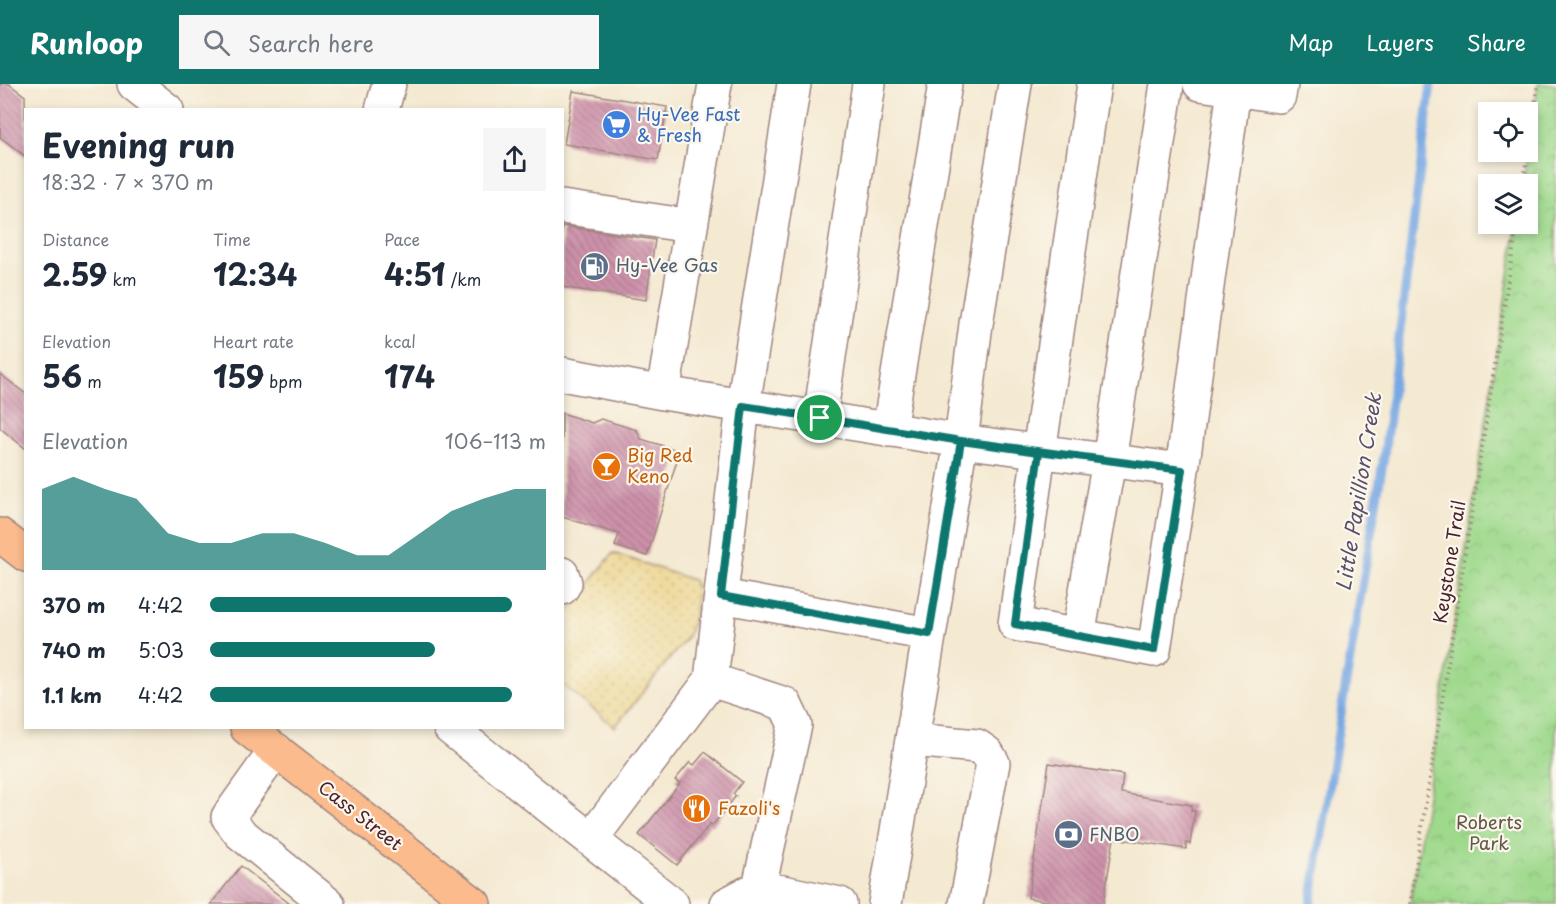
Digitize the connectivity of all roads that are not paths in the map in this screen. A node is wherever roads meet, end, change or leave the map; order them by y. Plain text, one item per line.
1 (134, 84) edge
2 (389, 84) edge
3 (715, 84) edge
4 (794, 84) edge
5 (869, 84) edge
6 (945, 84) edge
7 (1015, 84) edge
8 (1094, 84) edge
9 (1167, 84) edge
10 (1200, 84) edge
11 (1281, 84) edge
12 (1234, 89) junction
13 (164, 108) edge
14 (383, 108) edge
15 (564, 207) edge
16 (691, 226) junction
17 (564, 374) edge
18 (663, 393) junction
19 (743, 406) junction
20 (820, 418) junction
21 (889, 430) junction
22 (961, 441) junction
23 (1039, 452) junction
24 (1109, 461) junction
25 (1182, 470) junction
26 (0, 535) edge
27 (24, 553) edge
28 (721, 596) junction
29 (929, 634) junction
30 (1078, 636) junction
31 (711, 680) junction
32 (248, 729) edge
33 (454, 729) edge
34 (912, 740) junction
35 (276, 750) junction
36 (591, 839) junction
37 (759, 887) junction
38 (328, 904) edge
39 (474, 904) edge
40 (672, 904) edge
41 (727, 904) edge
42 (840, 904) edge
43 (885, 904) edge
44 (966, 904) edge

1 - 13 street
2 - 14 street
3 - 16 street
4 - 19 street
5 - 20 street
6 - 21 street
7 - 22 street
8 - 23 street
9 - 24 street
10 - 12 street
11 - 12 street
12 - 25 street
15 - 16 street
16 - 18 street
17 - 18 street
18 - 19 street
19 - 20 street
19 - 28 street
20 - 21 street
21 - 22 street
22 - 23 street
22 - 29 street
23 - 24 street
23 - 30 street
24 - 25 street
24 - 30 street
25 - 30 street
26 - 27 main road
28 - 29 street
28 - 31 street
29 - 34 street
31 - 36 street
31 - 37 street
32 - 35 main road, Cass Street
33 - 36 street
34 - 43 street
34 - 44 street
35 - 38 street
35 - 39 main road, Cass Street
36 - 40 street
37 - 41 street
37 - 42 street

